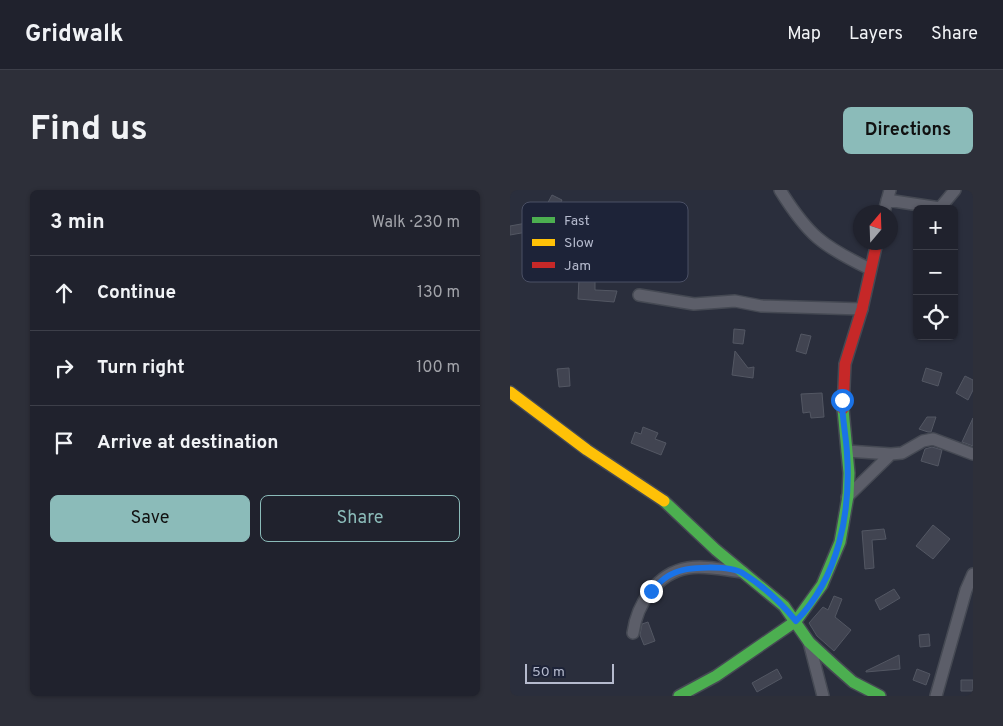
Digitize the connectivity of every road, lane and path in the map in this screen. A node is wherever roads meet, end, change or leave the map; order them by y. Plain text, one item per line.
1 (780, 190) edge
2 (955, 190) edge
3 (889, 195) edge
4 (875, 250) edge
5 (870, 269) junction
6 (639, 295) dead end
7 (862, 309) junction
8 (510, 392) edge
9 (847, 451) junction
10 (891, 454) junction
11 (973, 454) edge
12 (847, 497) junction
13 (743, 572) junction
14 (973, 574) edge
15 (796, 621) junction
16 (633, 633) dead end
17 (809, 642) junction
18 (679, 696) edge
19 (823, 696) edge
20 (880, 696) edge
21 (936, 696) edge

1 - 5 street
2 - 3 street
4 - 5 street
5 - 7 street
6 - 7 street
7 - 9 street
8 - 13 street
9 - 10 street
9 - 12 street
10 - 11 street
10 - 12 street
12 - 15 street
13 - 15 street
13 - 16 street
14 - 21 street
15 - 17 street
15 - 18 street
17 - 19 street
17 - 20 street

